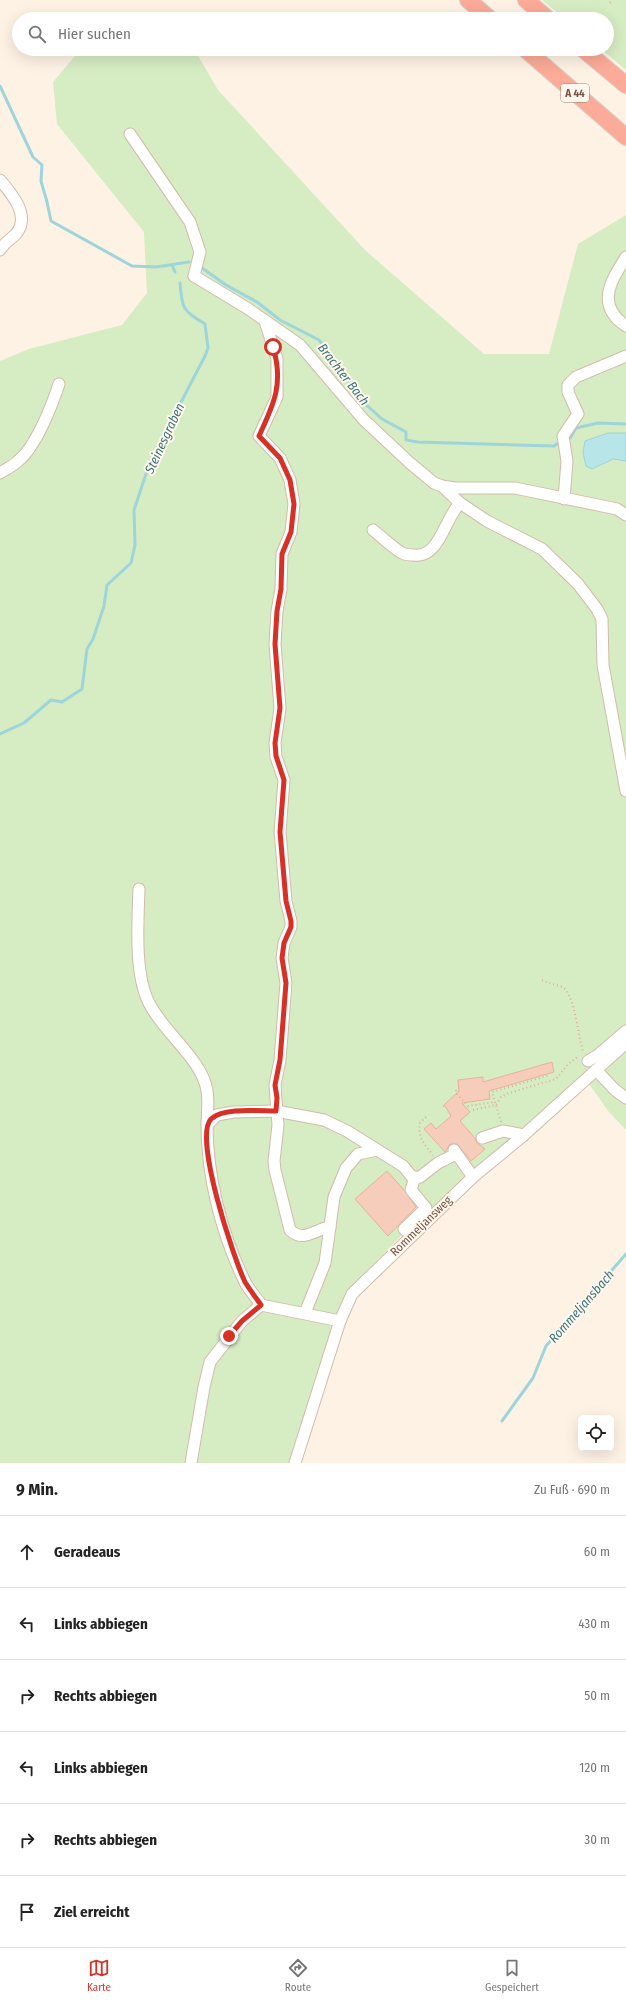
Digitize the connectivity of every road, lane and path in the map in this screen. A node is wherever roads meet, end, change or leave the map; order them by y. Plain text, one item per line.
1 (468, 0) edge
2 (526, 0) edge
3 (612, 0) edge
4 (610, 2) dead end
5 (482, 12) edge
6 (540, 12) edge
7 (533, 56) edge
8 (591, 56) edge
9 (626, 85) edge
10 (130, 134) dead end
11 (626, 137) edge
12 (0, 180) edge
13 (0, 250) edge
14 (626, 257) edge
15 (265, 321) junction
16 (626, 326) edge
17 (626, 356) edge
18 (59, 384) dead end
19 (0, 473) edge
20 (442, 486) junction
21 (564, 499) junction
22 (460, 503) junction
23 (626, 515) edge
24 (373, 530) dead end
25 (626, 791) edge
26 (139, 889) dead end
27 (542, 980) dead end
28 (626, 1031) edge
29 (626, 1043) edge
30 (588, 1061) dead end
31 (596, 1070) junction
32 (550, 1075) dead end
33 (456, 1090) dead end
34 (626, 1098) edge
35 (495, 1103) junction
36 (473, 1110) dead end
37 (276, 1111) junction
38 (426, 1117) dead end
39 (207, 1125) junction
40 (503, 1131) junction
41 (524, 1135) junction
42 (482, 1138) dead end
43 (377, 1150) junction
44 (438, 1163) junction
45 (473, 1177) junction
46 (415, 1178) junction
47 (330, 1227) junction
48 (412, 1235) junction
49 (261, 1305) junction
50 (305, 1313) junction
51 (340, 1321) junction
52 (191, 1463) edge
53 (295, 1463) edge

1 - 5 highway
2 - 6 highway
3 - 4 path
7 - 11 highway, A 44
8 - 9 highway
10 - 15 street
12 - 13 street
14 - 16 street
15 - 20 street
15 - 37 street
17 - 21 street
18 - 19 street
20 - 21 street
20 - 22 street
21 - 23 street
22 - 24 street
22 - 25 street
26 - 39 street
27 - 35 path
28 - 30 street
29 - 31 street, Rommeljansweg
31 - 34 street
31 - 41 street, Rommeljansweg
32 - 35 path
33 - 35 path
35 - 36 path
35 - 40 path
37 - 39 street
37 - 43 street
37 - 47 street
38 - 44 path
39 - 49 street
40 - 41 street
40 - 42 street
41 - 45 street, Rommeljansweg
43 - 46 street
43 - 47 street
44 - 45 street
44 - 46 street
45 - 48 street, Rommeljansweg
46 - 48 street
47 - 50 street
48 - 51 street, Rommeljansweg
49 - 50 street
49 - 52 street
50 - 51 street
51 - 53 street, Rommeljansweg

